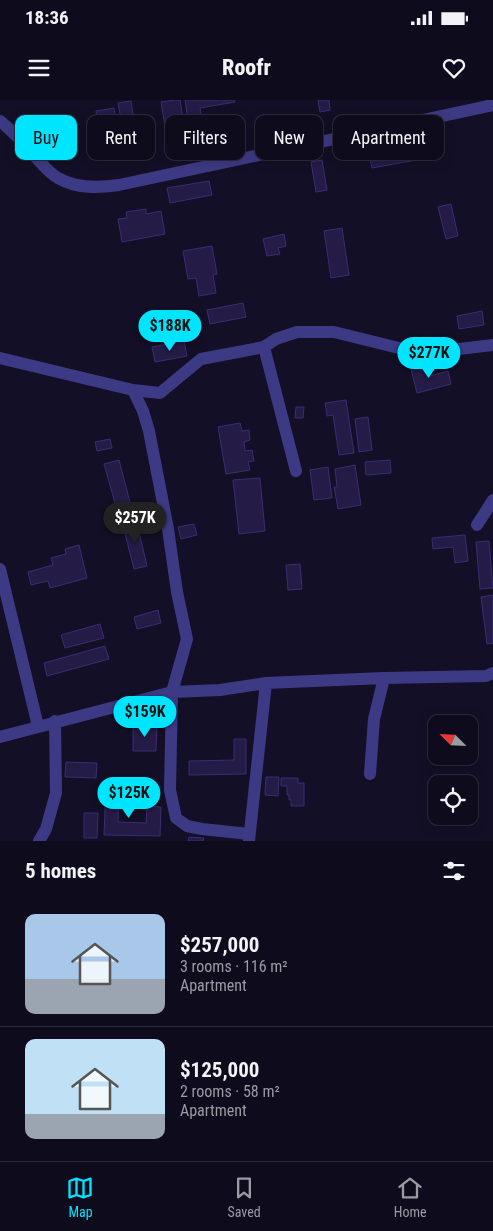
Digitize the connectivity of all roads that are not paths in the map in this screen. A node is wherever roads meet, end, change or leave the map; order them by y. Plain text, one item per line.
1 (493, 105) edge
2 (0, 121) edge
3 (493, 345) edge
4 (264, 347) junction
5 (0, 358) edge
6 (133, 390) junction
7 (296, 471) dead end
8 (493, 500) edge
9 (477, 525) dead end
10 (1, 577) edge
11 (493, 673) edge
12 (384, 678) junction
13 (266, 683) junction
14 (172, 692) junction
15 (55, 721) junction
16 (38, 726) junction
17 (0, 737) edge
18 (370, 774) dead end
19 (249, 838) edge
20 (39, 841) edge

1 - 2 street
3 - 4 street
4 - 6 street
4 - 7 street
5 - 6 street
6 - 14 street
8 - 9 street
10 - 16 street
11 - 12 street
12 - 13 street
12 - 18 street
13 - 14 street
13 - 19 street
14 - 15 street
14 - 19 street
15 - 16 street
15 - 20 street
16 - 17 street

